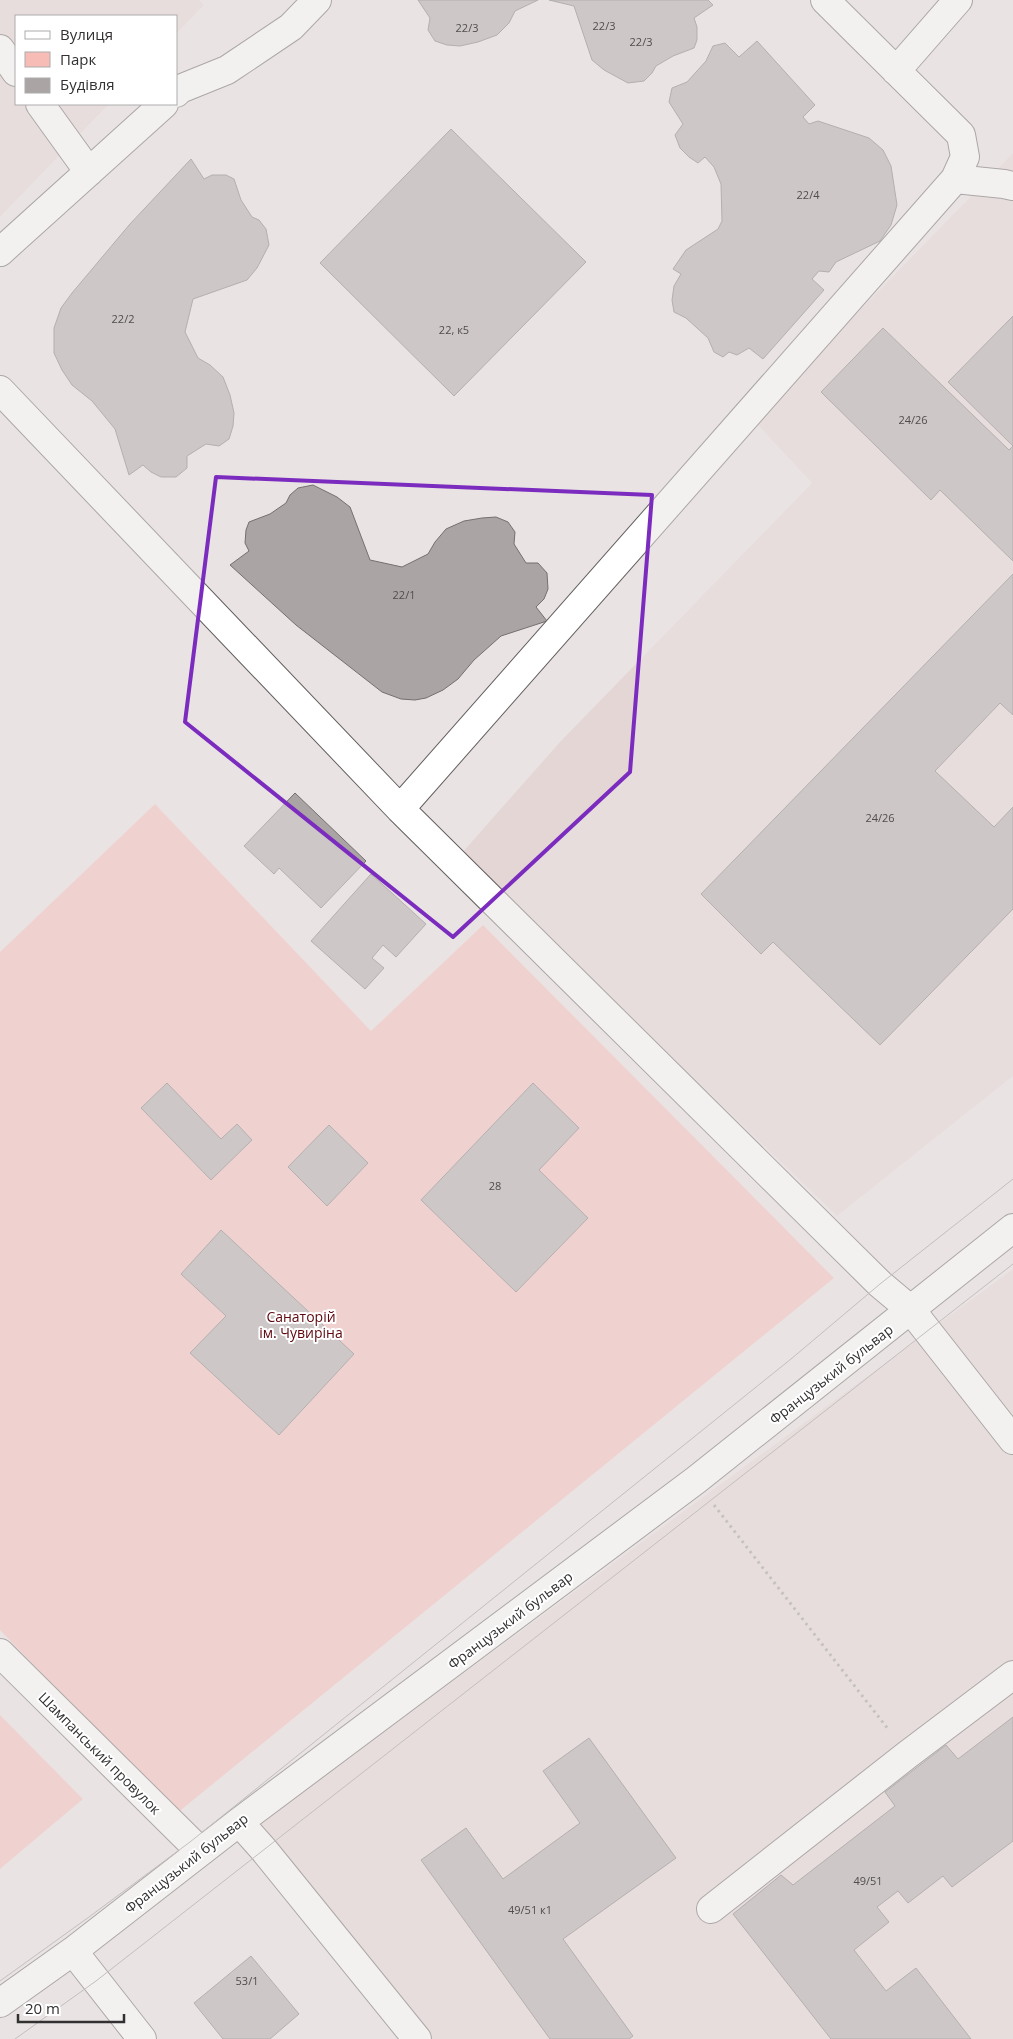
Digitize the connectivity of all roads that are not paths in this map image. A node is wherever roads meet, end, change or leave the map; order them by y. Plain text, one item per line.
1 (317, 0) edge
2 (825, 0) edge
3 (958, 0) edge
4 (0, 49) edge
5 (15, 71) edge
6 (896, 71) junction
7 (178, 92) edge
8 (41, 105) edge
9 (163, 105) edge
10 (89, 172) junction
11 (954, 179) junction
12 (1013, 186) edge
13 (0, 252) edge
14 (0, 390) edge
15 (400, 808) junction
16 (1013, 1228) edge
17 (911, 1310) junction
18 (1013, 1440) edge
19 (0, 1653) edge
20 (1013, 1675) edge
21 (239, 1822) junction
22 (200, 1852) junction
23 (711, 1909) dead end
24 (73, 1951) junction
25 (0, 2003) edge
26 (142, 2039) edge
27 (417, 2039) edge

1 - 7 street
2 - 6 street
3 - 6 street
4 - 5 street
6 - 11 street
8 - 10 street
9 - 10 street
10 - 13 street
11 - 12 street
11 - 15 street
14 - 15 street
15 - 17 street
16 - 17 street, Французький бульвар
17 - 18 street
17 - 21 street, Французький бульвар
19 - 22 street, Шампанський провулок
20 - 23 street
21 - 22 street, Французький бульвар
21 - 27 street
22 - 24 street, Французький бульвар
24 - 25 street, Французький бульвар
24 - 26 street

